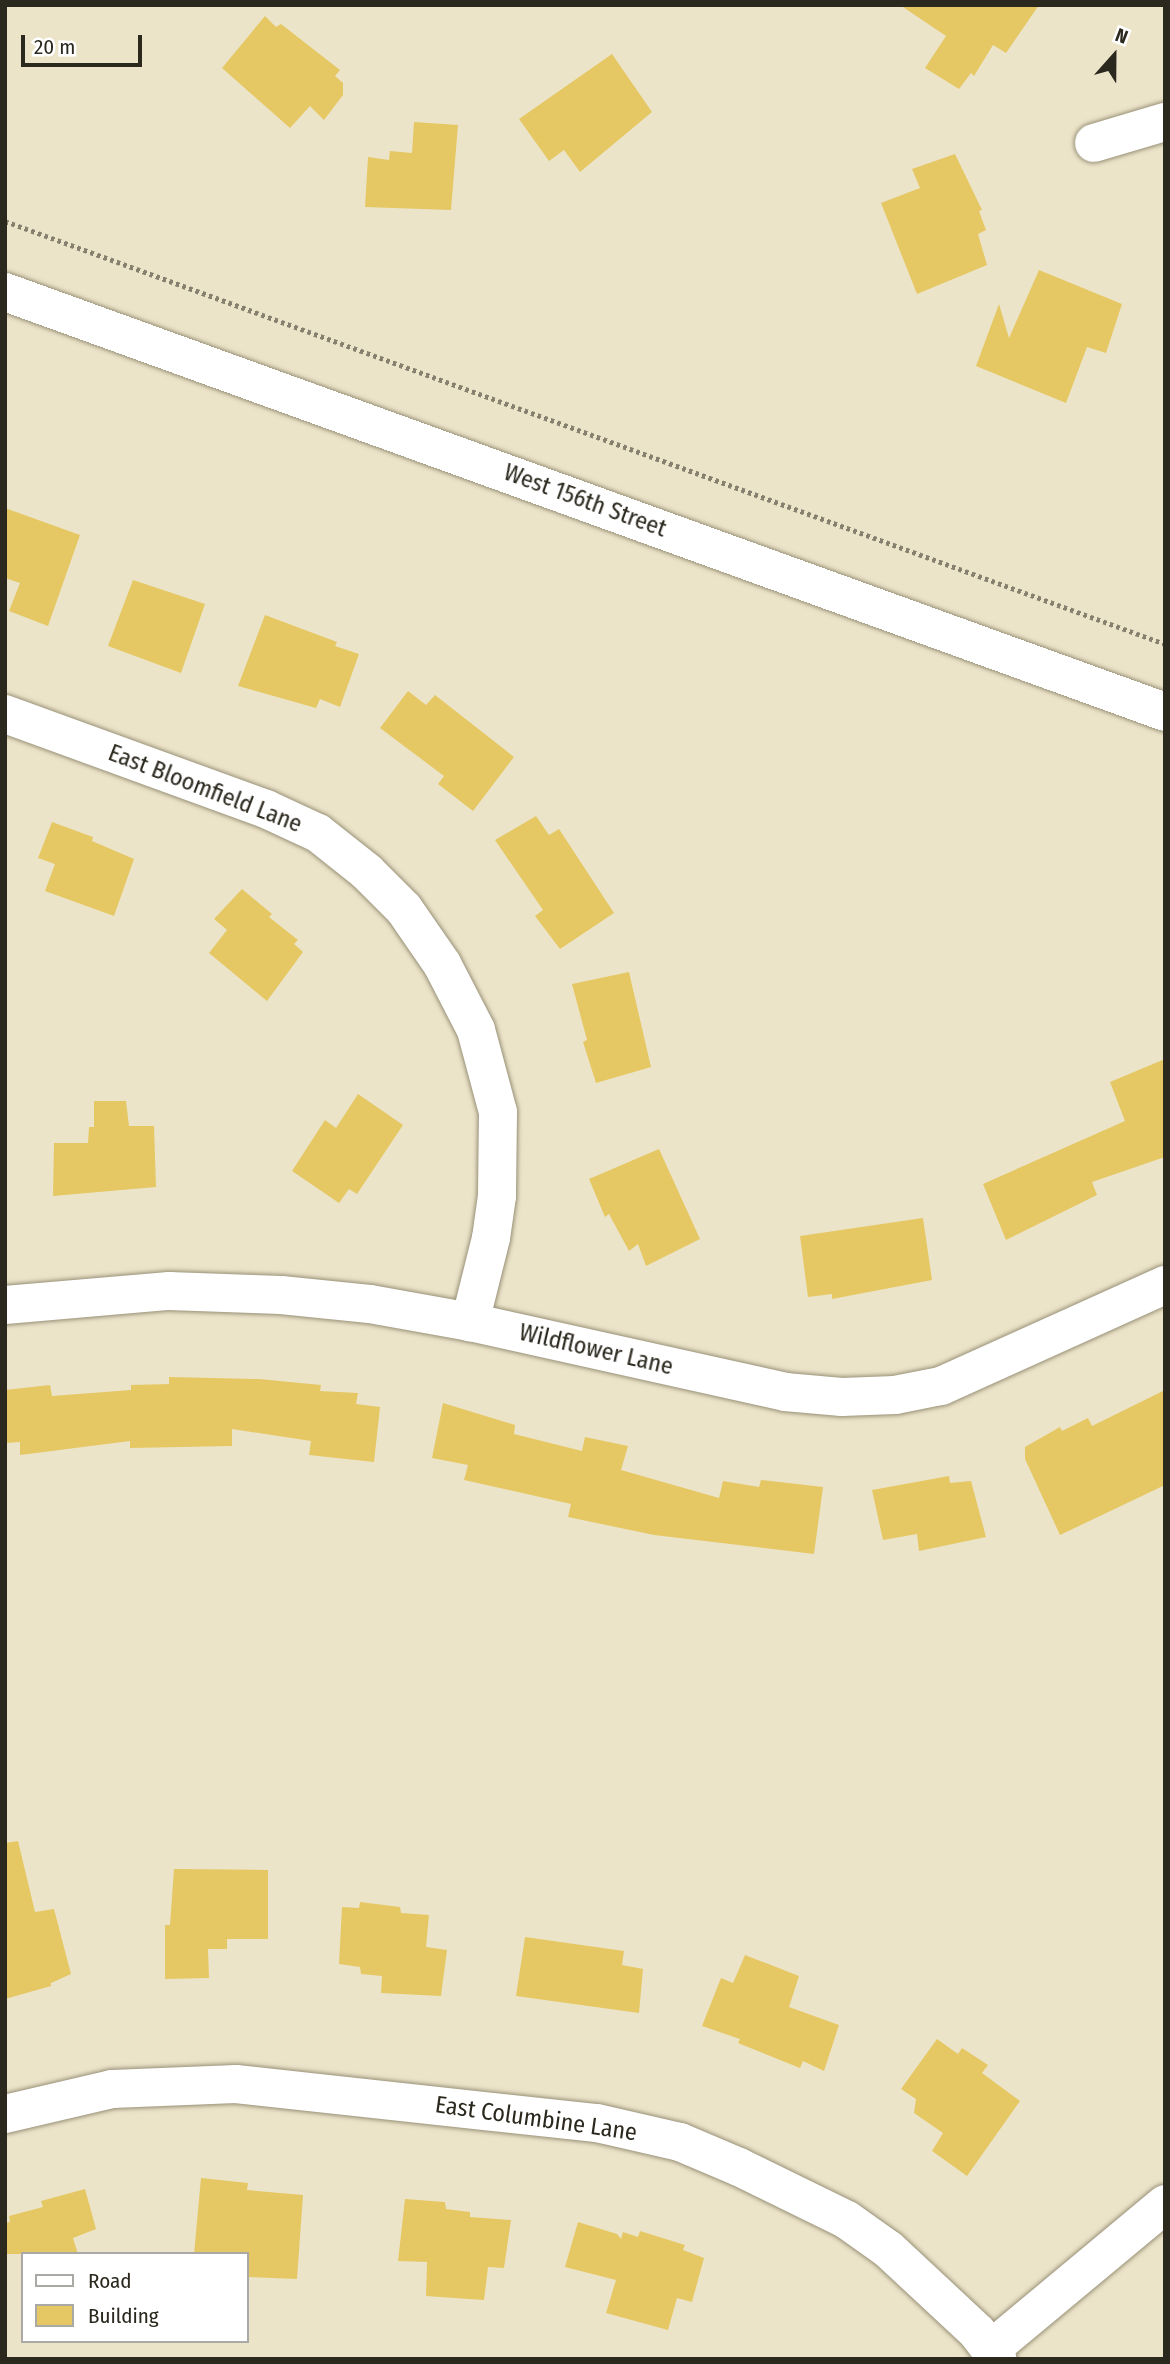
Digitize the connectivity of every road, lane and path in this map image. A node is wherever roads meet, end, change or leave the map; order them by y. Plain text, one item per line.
1 (1165, 122) edge
2 (1094, 143) dead end
3 (5, 220) edge
4 (5, 292) edge
5 (1165, 644) edge
6 (1165, 712) edge
7 (5, 714) edge
8 (1165, 1285) edge
9 (5, 1305) edge
10 (470, 1322) junction
11 (5, 2114) edge
12 (1165, 2204) edge
13 (994, 2354) edge

1 - 2 street
3 - 5 path
4 - 6 street, West 156th Street
7 - 10 street, East Bloomfield Lane
8 - 10 street, Wildflower Lane
9 - 10 street, Wildflower Lane
11 - 13 street, East Columbine Lane
12 - 13 street

